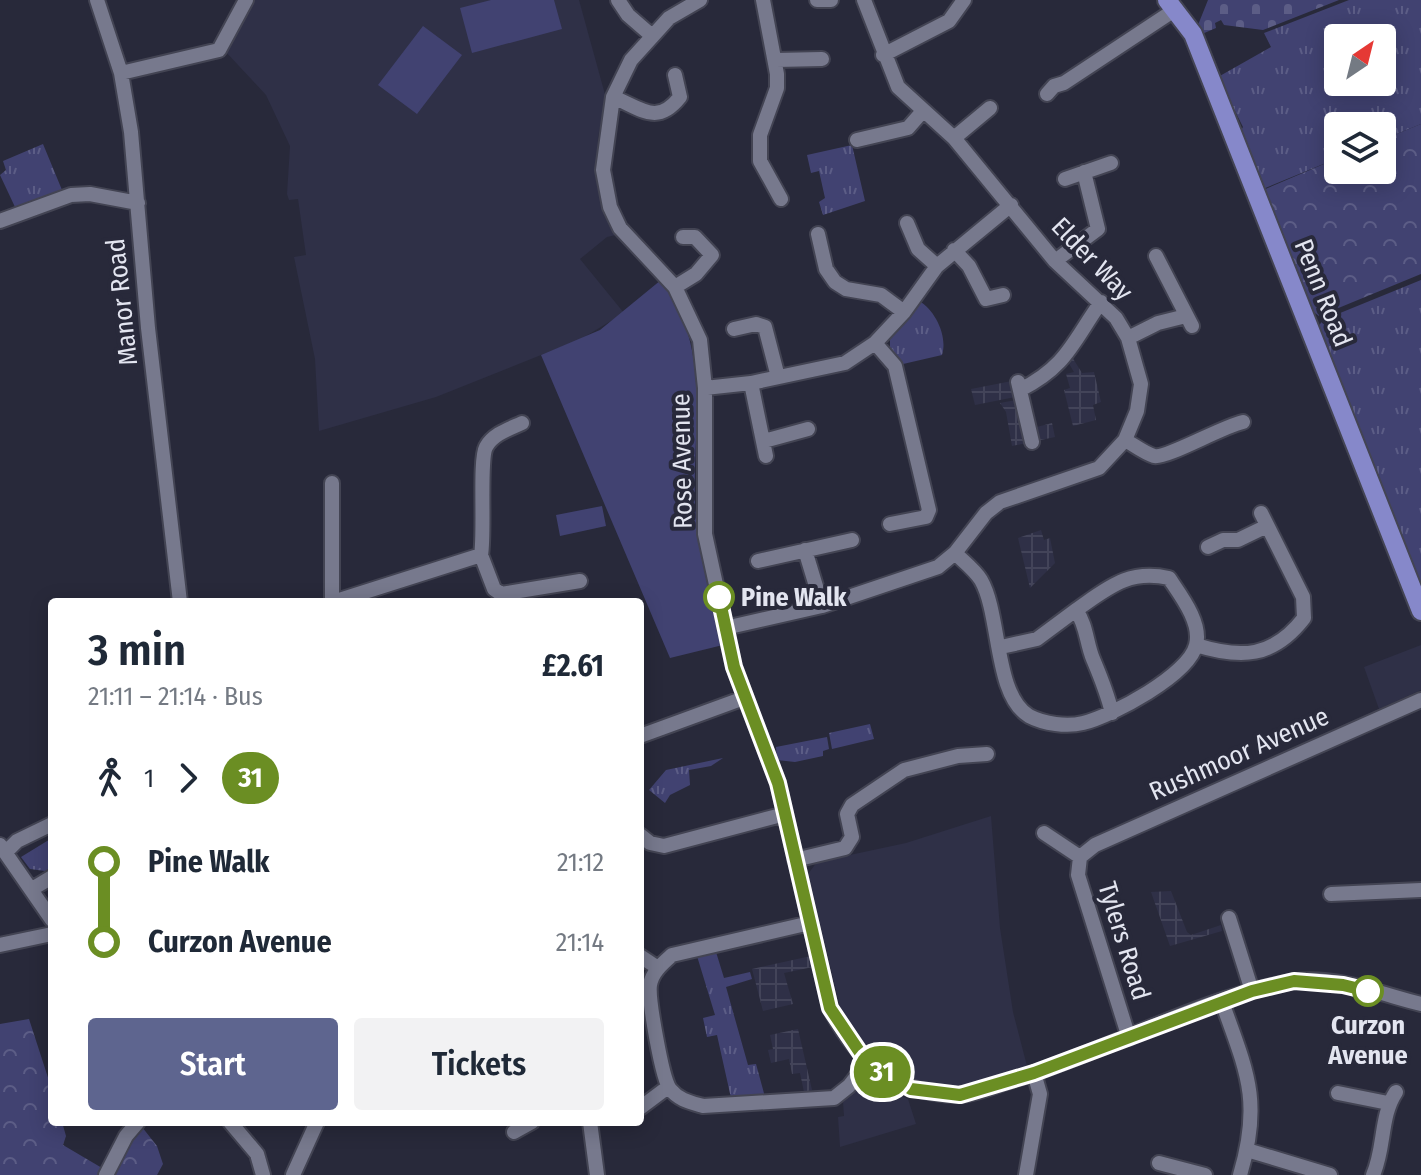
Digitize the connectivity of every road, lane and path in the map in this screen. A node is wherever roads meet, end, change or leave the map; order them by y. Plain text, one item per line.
1 (97, 0) edge
2 (246, 0) edge
3 (618, 0) edge
4 (700, 0) edge
5 (763, 0) edge
6 (820, 0) edge
7 (831, 0) edge
8 (864, 0) edge
9 (964, 0) edge
10 (1171, 4) edge
11 (651, 35) junction
12 (883, 55) junction
13 (822, 59) dead end
14 (776, 60) junction
15 (121, 73) junction
16 (675, 75) dead end
17 (982, 94) dead end
18 (1047, 94) dead end
19 (613, 97) junction
20 (922, 112) junction
21 (954, 138) junction
22 (857, 140) dead end
23 (1111, 163) dead end
24 (1084, 172) junction
25 (1065, 179) dead end
26 (781, 199) dead end
27 (138, 203) junction
28 (1011, 205) junction
29 (0, 221) edge
30 (907, 223) dead end
31 (818, 234) dead end
32 (683, 237) dead end
33 (954, 250) junction
34 (1156, 256) dead end
35 (1055, 261) junction
36 (937, 266) junction
37 (675, 287) junction
38 (1003, 295) dead end
39 (1101, 302) junction
40 (904, 312) junction
41 (734, 329) dead end
42 (1128, 338) junction
43 (875, 343) junction
44 (778, 377) junction
45 (751, 383) junction
46 (705, 388) junction
47 (1243, 422) dead end
48 (522, 423) dead end
49 (808, 429) dead end
50 (1125, 440) junction
51 (1032, 442) dead end
52 (332, 483) dead end
53 (890, 524) dead end
54 (852, 540) dead end
55 (1208, 547) dead end
56 (805, 550) junction
57 (955, 553) junction
58 (481, 555) junction
59 (758, 561) dead end
60 (580, 581) dead end
61 (180, 598) edge
62 (333, 598) edge
63 (346, 598) edge
64 (822, 606) junction
65 (1076, 610) junction
66 (1421, 611) edge
67 (725, 628) junction
68 (1196, 645) junction
69 (1001, 647) junction
70 (744, 698) junction
71 (1421, 700) edge
72 (1112, 713) junction
73 (644, 735) edge
74 (987, 754) dead end
75 (785, 814) junction
76 (48, 826) edge
77 (1044, 833) dead end
78 (644, 838) edge
79 (3, 848) edge
80 (1080, 857) junction
81 (795, 860) junction
82 (48, 879) edge
83 (32, 889) junction
84 (1421, 890) edge
85 (1331, 894) dead end
86 (48, 914) edge
87 (1229, 918) dead end
88 (810, 923) junction
89 (48, 935) edge
90 (0, 945) edge
91 (644, 959) edge
92 (658, 968) junction
93 (1252, 991) junction
94 (1222, 1002) junction
95 (1421, 1004) edge
96 (1129, 1038) junction
97 (867, 1063) junction
98 (1034, 1073) junction
99 (668, 1087) junction
100 (1338, 1093) dead end
101 (644, 1105) edge
102 (135, 1126) edge
103 (233, 1126) edge
104 (315, 1126) edge
105 (525, 1126) edge
106 (591, 1126) edge
107 (514, 1132) dead end
108 (1247, 1150) junction
109 (1159, 1163) dead end
110 (106, 1175) edge
111 (263, 1175) edge
112 (293, 1175) edge
113 (597, 1175) edge
114 (1026, 1175) edge
115 (1205, 1175) edge
116 (1240, 1175) edge
117 (1330, 1175) edge
118 (1373, 1175) edge

1 - 15 street, Manor Road
2 - 15 street
3 - 11 street
4 - 11 street, Rose Avenue
5 - 14 street
6 - 7 street
8 - 12 street, Elder Way
9 - 12 street
10 - 18 street
10 - 66 main road, Penn Road
11 - 19 street, Rose Avenue
12 - 20 street, Elder Way
13 - 14 street
14 - 26 street
15 - 27 street, Manor Road
16 - 19 street
17 - 21 street
19 - 37 street, Rose Avenue
20 - 21 street, Elder Way
20 - 22 street
21 - 28 street, Elder Way
23 - 24 street
24 - 25 street
24 - 35 street
27 - 29 street
27 - 61 street, Manor Road
28 - 33 street
28 - 35 street, Elder Way
30 - 36 street
31 - 40 street
32 - 37 street
33 - 36 street
33 - 38 street
34 - 42 street
35 - 39 street, Elder Way
36 - 40 street
37 - 46 street, Rose Avenue
39 - 42 street, Elder Way
39 - 51 street
40 - 43 street
41 - 44 street
42 - 50 street, Elder Way
43 - 44 street
43 - 53 street
44 - 45 street
45 - 46 street
45 - 49 street
46 - 67 street, Rose Avenue
47 - 50 street
48 - 58 street
50 - 57 street, Elder Way
52 - 62 street
54 - 56 street
55 - 68 street
56 - 59 street
56 - 64 street
57 - 64 street
57 - 69 street
58 - 60 street
58 - 63 street
64 - 67 street
65 - 68 street
65 - 69 street
65 - 72 street
67 - 70 street, Rose Avenue
68 - 72 street
69 - 72 street
70 - 73 street
70 - 75 street, Rose Avenue
71 - 80 street, Rushmoor Avenue
74 - 81 street
75 - 78 street
75 - 81 street, Rose Avenue
76 - 79 street
77 - 80 street
79 - 83 street
80 - 96 street, Tylers Road
81 - 88 street, Rose Avenue
82 - 83 street
83 - 86 street
84 - 85 street
87 - 93 street
88 - 92 street
88 - 97 street, Rose Avenue
89 - 90 street
91 - 92 street
92 - 99 street
93 - 94 street
93 - 95 street
94 - 96 street, Rose Avenue
94 - 108 street
96 - 98 street, Rose Avenue
97 - 98 street, Rose Avenue
97 - 99 street
98 - 114 street
99 - 101 street
100 - 118 street
102 - 110 street
103 - 111 street
104 - 112 street
105 - 107 street
106 - 113 street
108 - 116 street
108 - 117 street
109 - 115 street

